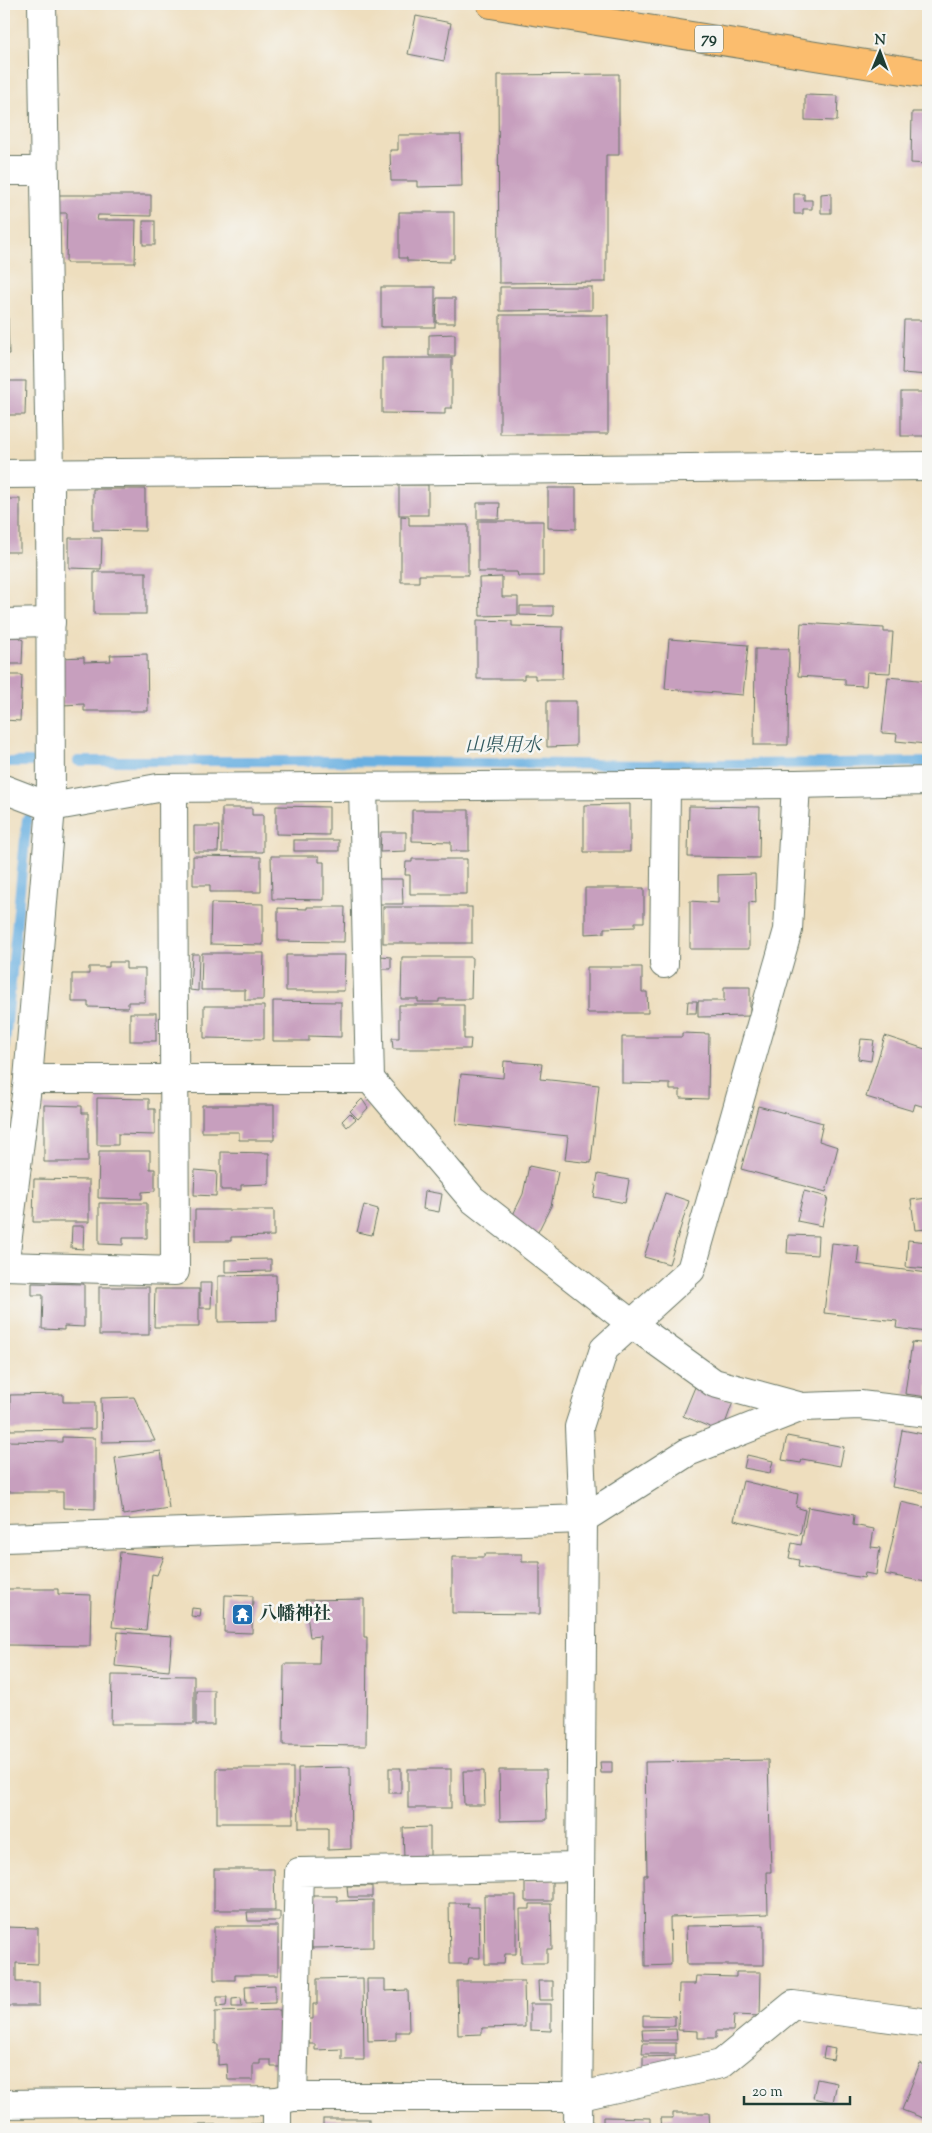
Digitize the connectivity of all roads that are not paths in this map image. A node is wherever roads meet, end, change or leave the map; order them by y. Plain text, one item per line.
1 (42, 4) edge
2 (490, 4) edge
3 (928, 74) edge
4 (4, 171) edge
5 (44, 171) junction
6 (928, 466) edge
7 (4, 474) edge
8 (50, 474) junction
9 (51, 622) junction
10 (4, 623) edge
11 (928, 781) edge
12 (796, 784) junction
13 (666, 785) junction
14 (363, 787) junction
15 (173, 788) junction
16 (4, 789) edge
17 (51, 807) junction
18 (664, 964) dead end
19 (28, 1079) junction
20 (370, 1079) junction
21 (174, 1080) junction
22 (4, 1266) edge
23 (632, 1324) junction
24 (802, 1407) junction
25 (928, 1413) edge
26 (583, 1520) junction
27 (4, 1538) edge
28 (580, 1867) junction
29 (928, 2023) edge
30 (577, 2097) junction
31 (285, 2099) junction
32 (4, 2104) edge
33 (278, 2129) edge
34 (578, 2129) edge

1 - 5 street
2 - 3 main road, 79
4 - 5 street
5 - 8 street
6 - 8 street
7 - 8 street
8 - 9 street
9 - 10 street
9 - 17 street
11 - 12 street
12 - 13 street
12 - 23 street
13 - 14 street
13 - 18 street
14 - 15 street
14 - 20 street
15 - 17 street
15 - 21 street
16 - 17 street
17 - 19 street
19 - 21 street
19 - 22 street
20 - 21 street
20 - 23 street
21 - 22 street
23 - 24 street
23 - 26 street
24 - 25 street
24 - 26 street
26 - 27 street
26 - 28 street
28 - 30 street
28 - 31 street
29 - 30 street
30 - 31 street
30 - 34 street
31 - 32 street
31 - 33 street

